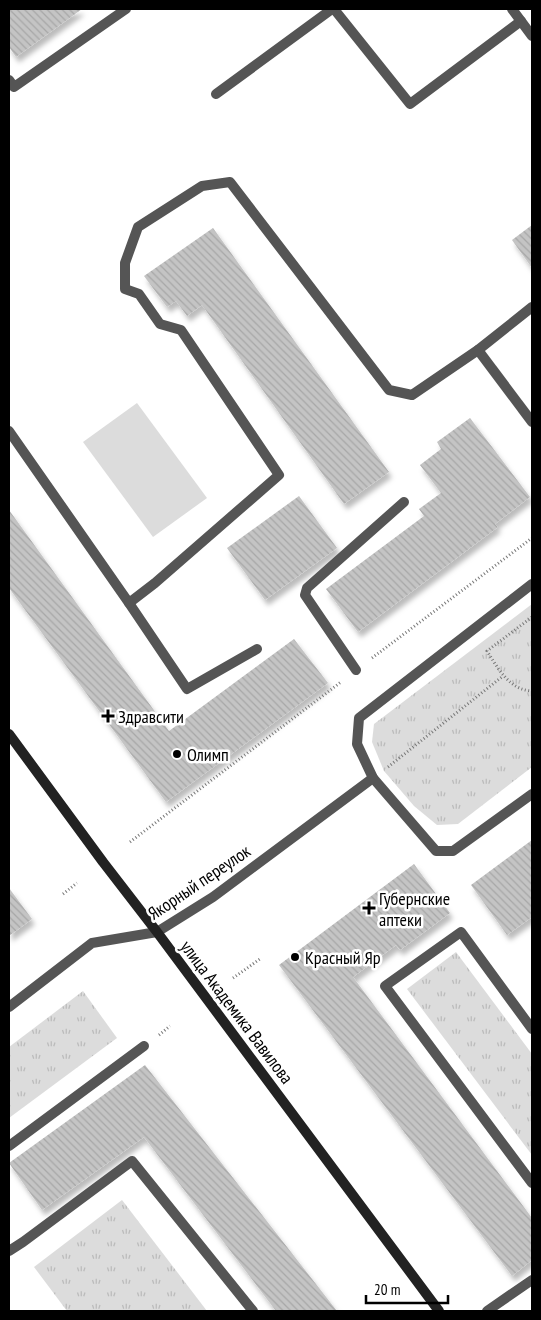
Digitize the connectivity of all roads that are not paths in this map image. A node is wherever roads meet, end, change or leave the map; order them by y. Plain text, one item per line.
1 (126, 9) edge
2 (333, 9) edge
3 (512, 9) edge
4 (521, 21) junction
5 (532, 36) edge
6 (9, 80) edge
7 (216, 94) dead end
8 (532, 307) edge
9 (478, 350) junction
10 (532, 422) edge
11 (9, 430) edge
12 (404, 502) dead end
13 (532, 584) edge
14 (129, 602) junction
15 (257, 648) dead end
16 (356, 670) dead end
17 (9, 734) edge
18 (373, 778) junction
19 (532, 794) edge
20 (158, 932) junction
21 (9, 1007) edge
22 (532, 1029) edge
23 (144, 1046) dead end
24 (9, 1146) edge
25 (532, 1183) edge
26 (9, 1251) edge
27 (532, 1280) edge
28 (253, 1311) edge
29 (439, 1311) edge
30 (487, 1311) edge

1 - 6 street
2 - 4 street
2 - 7 street
3 - 4 street
4 - 5 street
8 - 9 street
9 - 10 street
9 - 14 street
11 - 14 street
12 - 16 street
13 - 18 street
14 - 15 street
17 - 20 street, улица Академика Вавилова
18 - 19 street
18 - 20 street, Якорный переулок
20 - 21 street, Якорный переулок
20 - 29 street, улица Академика Вавилова
22 - 25 street
23 - 24 street
26 - 28 street
27 - 30 street

